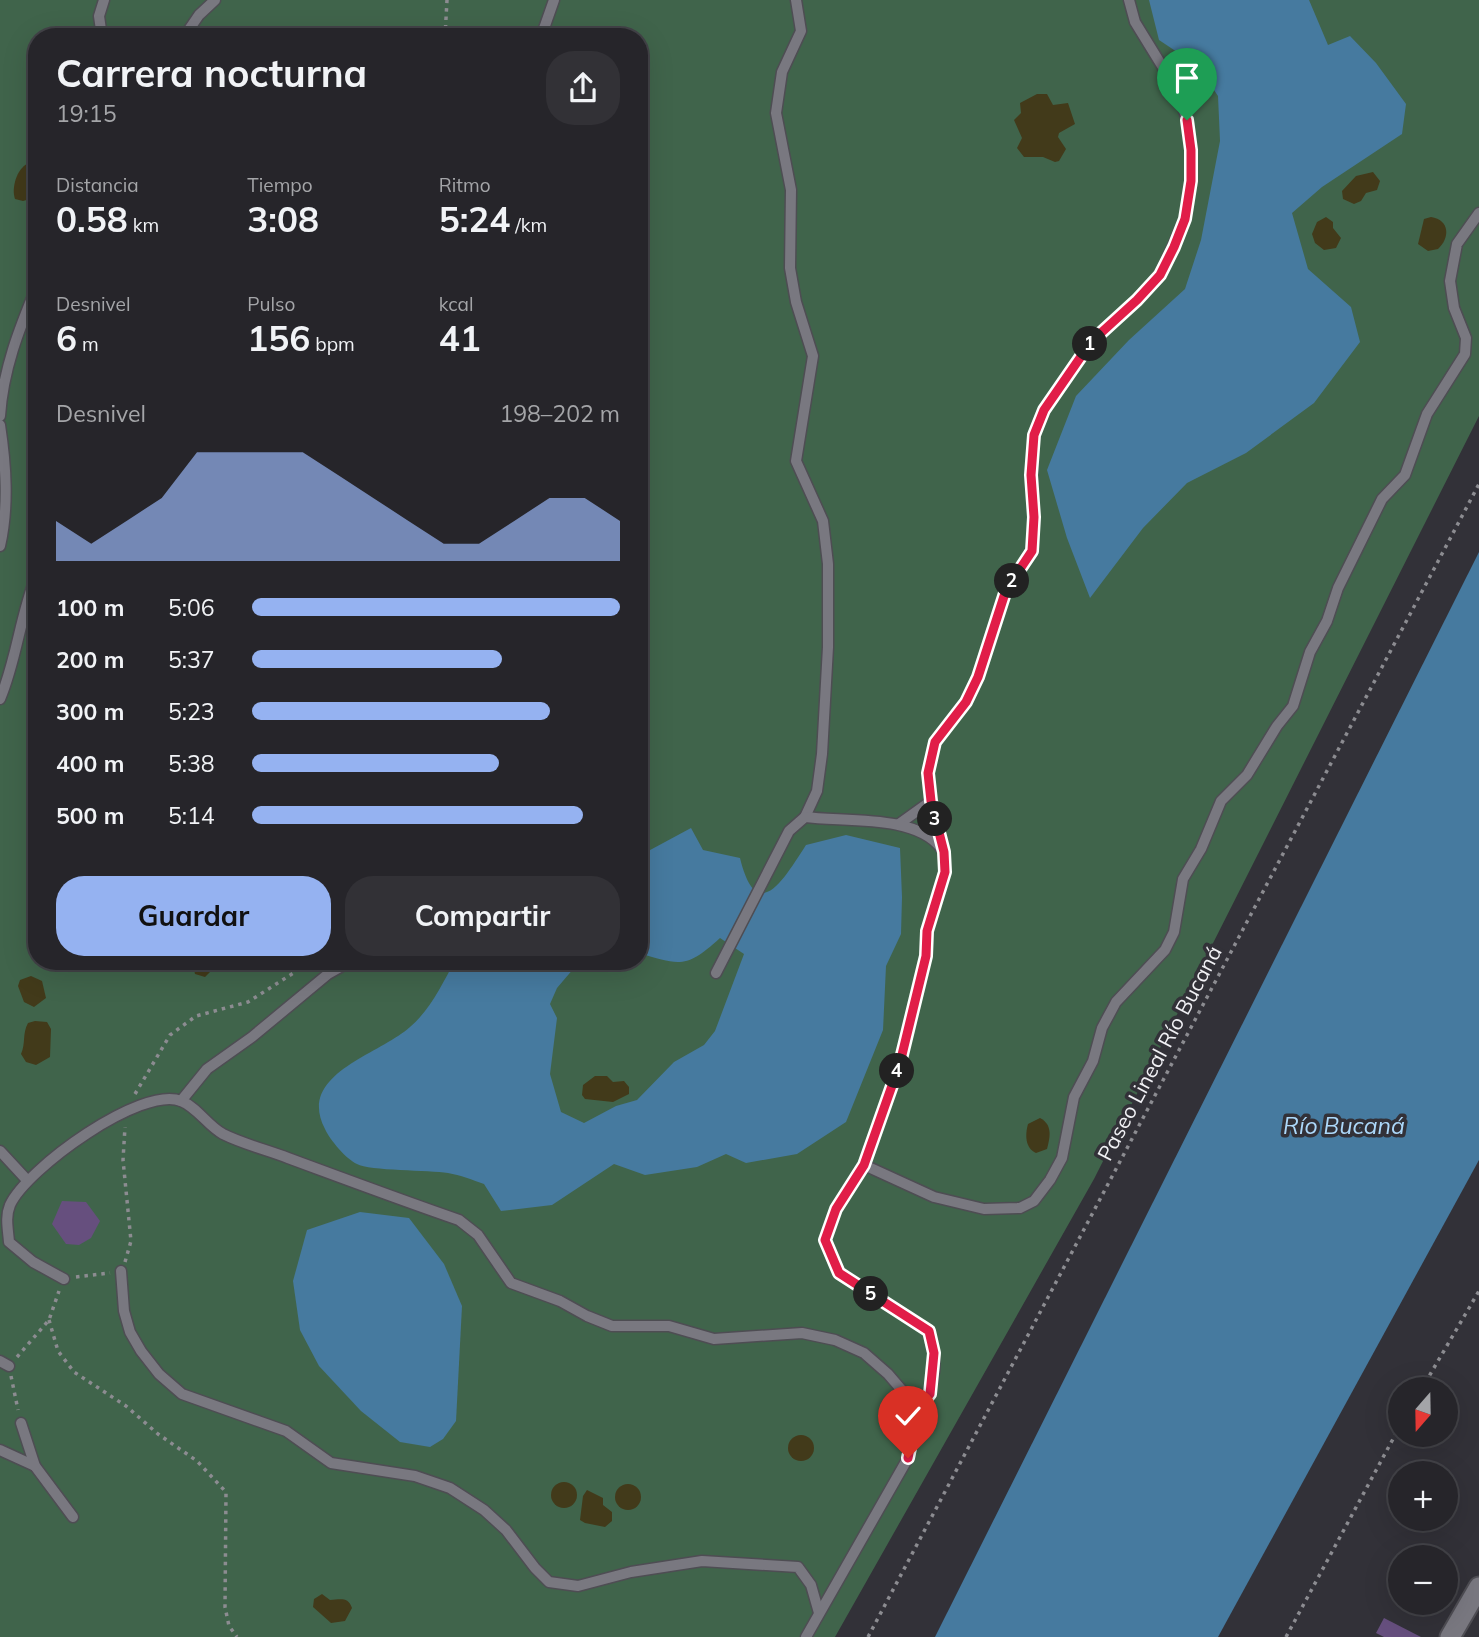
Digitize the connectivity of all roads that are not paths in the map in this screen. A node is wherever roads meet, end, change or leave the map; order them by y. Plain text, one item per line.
1 (104, 0) edge
2 (215, 0) edge
3 (554, 0) edge
4 (796, 0) edge
5 (1129, 0) edge
6 (101, 28) edge
7 (190, 28) edge
8 (544, 28) edge
9 (1479, 213) edge
10 (28, 309) edge
11 (0, 416) edge
12 (0, 425) edge
13 (0, 546) edge
14 (28, 598) edge
15 (0, 699) edge
16 (931, 801) junction
17 (804, 817) junction
18 (899, 824) junction
19 (944, 852) junction
20 (335, 970) edge
21 (716, 973) dead end
22 (181, 1101) junction
23 (0, 1151) edge
24 (864, 1165) junction
25 (26, 1179) junction
26 (4, 1239) edge
27 (121, 1271) road end
28 (64, 1279) road end
29 (918, 1409) junction
30 (21, 1423) road end
31 (0, 1450) edge
32 (35, 1466) junction
33 (73, 1517) dead end
34 (1479, 1587) edge
35 (819, 1613) junction
36 (806, 1637) edge
37 (1450, 1637) edge

1 - 6 lane
2 - 7 lane
3 - 8 lane
4 - 17 lane
5 - 16 lane
9 - 24 lane
10 - 11 lane
12 - 13 lane
14 - 15 lane
16 - 18 lane
16 - 19 lane
17 - 18 lane
17 - 21 lane
18 - 19 lane
19 - 24 lane
20 - 22 lane
22 - 25 lane
22 - 29 lane
23 - 25 lane
24 - 29 lane
25 - 26 lane
26 - 28 lane
27 - 35 lane
29 - 35 lane
30 - 32 lane
31 - 32 lane
32 - 33 lane
34 - 37 street
35 - 36 lane

